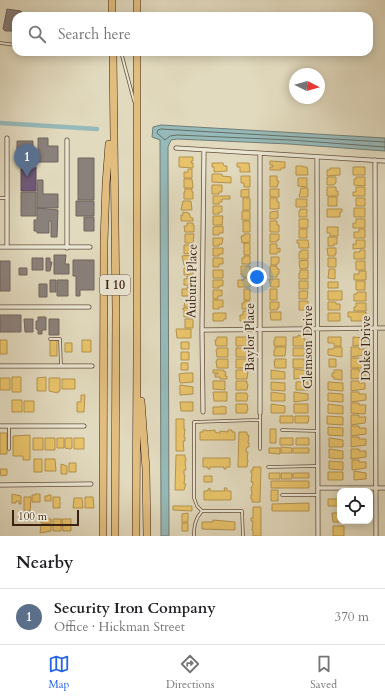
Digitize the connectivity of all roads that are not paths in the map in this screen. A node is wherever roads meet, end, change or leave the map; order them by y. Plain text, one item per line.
1 (112, 0) edge
2 (136, 0) edge
3 (112, 12) edge
4 (136, 12) edge
5 (0, 43) edge
6 (12, 44) edge
7 (112, 56) edge
8 (122, 56) edge
9 (136, 56) edge
10 (113, 100) junction
11 (136, 112) junction
12 (8, 138) dead end
13 (67, 140) dead end
14 (176, 148) dead end
15 (204, 150) junction
16 (260, 154) junction
17 (317, 157) junction
18 (375, 160) junction
19 (385, 161) edge
20 (0, 198) edge
21 (7, 198) junction
22 (0, 247) edge
23 (7, 247) junction
24 (90, 247) dead end
25 (68, 248) junction
26 (0, 307) edge
27 (89, 307) dead end
28 (376, 328) junction
29 (385, 328) edge
30 (318, 329) junction
31 (202, 330) junction
32 (260, 330) junction
33 (50, 339) dead end
34 (137, 357) junction
35 (0, 366) edge
36 (61, 366) junction
37 (92, 366) dead end
38 (203, 412) dead end
39 (260, 414) joint
40 (260, 420) junction
41 (0, 426) edge
42 (9, 426) junction
43 (84, 426) dead end
44 (282, 430) dead end
45 (318, 430) junction
46 (9, 449) dead end
47 (260, 449) dead end
48 (318, 466) junction
49 (268, 468) dead end
50 (91, 484) dead end
51 (0, 485) edge
52 (318, 488) junction
53 (376, 488) junction
54 (385, 488) edge
55 (282, 495) dead end
56 (318, 495) junction
57 (202, 512) junction
58 (103, 536) edge
59 (115, 536) edge
60 (136, 536) edge
61 (147, 536) edge
62 (194, 536) edge
63 (243, 536) edge
64 (318, 536) edge
65 (376, 536) edge

1 - 3 highway
2 - 4 highway
5 - 6 lane
7 - 10 highway, I 10
8 - 11 lane
9 - 11 highway, I 10
10 - 58 highway
10 - 59 highway, I 10
11 - 34 highway, I 10
12 - 21 street
13 - 25 street
14 - 15 street
15 - 16 street
15 - 31 street, Auburn Place
16 - 17 street
16 - 32 street, Baylor Place
17 - 18 street
17 - 30 street, Clemson Drive
18 - 19 street
18 - 28 street, Duke Drive
20 - 21 lane
21 - 23 street
22 - 23 street
23 - 25 street
24 - 25 street
26 - 27 street
28 - 29 street
28 - 30 street
28 - 53 street, Duke Drive
30 - 32 street
30 - 45 street, Clemson Drive
31 - 32 street
31 - 38 street, Auburn Place
32 - 39 street, Baylor Place
33 - 36 lane
34 - 60 highway, I 10
34 - 61 highway
35 - 36 street
36 - 37 street
39 - 40 lane, Baylor Place
40 - 47 lane, Baylor Place
40 - 57 lane
41 - 42 street
42 - 43 street
42 - 46 lane
44 - 45 lane
45 - 48 street, Clemson Drive
48 - 49 lane
48 - 52 street, Clemson Drive
50 - 51 street
52 - 53 street
52 - 56 street, Clemson Drive
53 - 54 street
53 - 65 street, Duke Drive
55 - 56 lane
56 - 64 street, Clemson Drive
57 - 62 lane
57 - 63 lane

